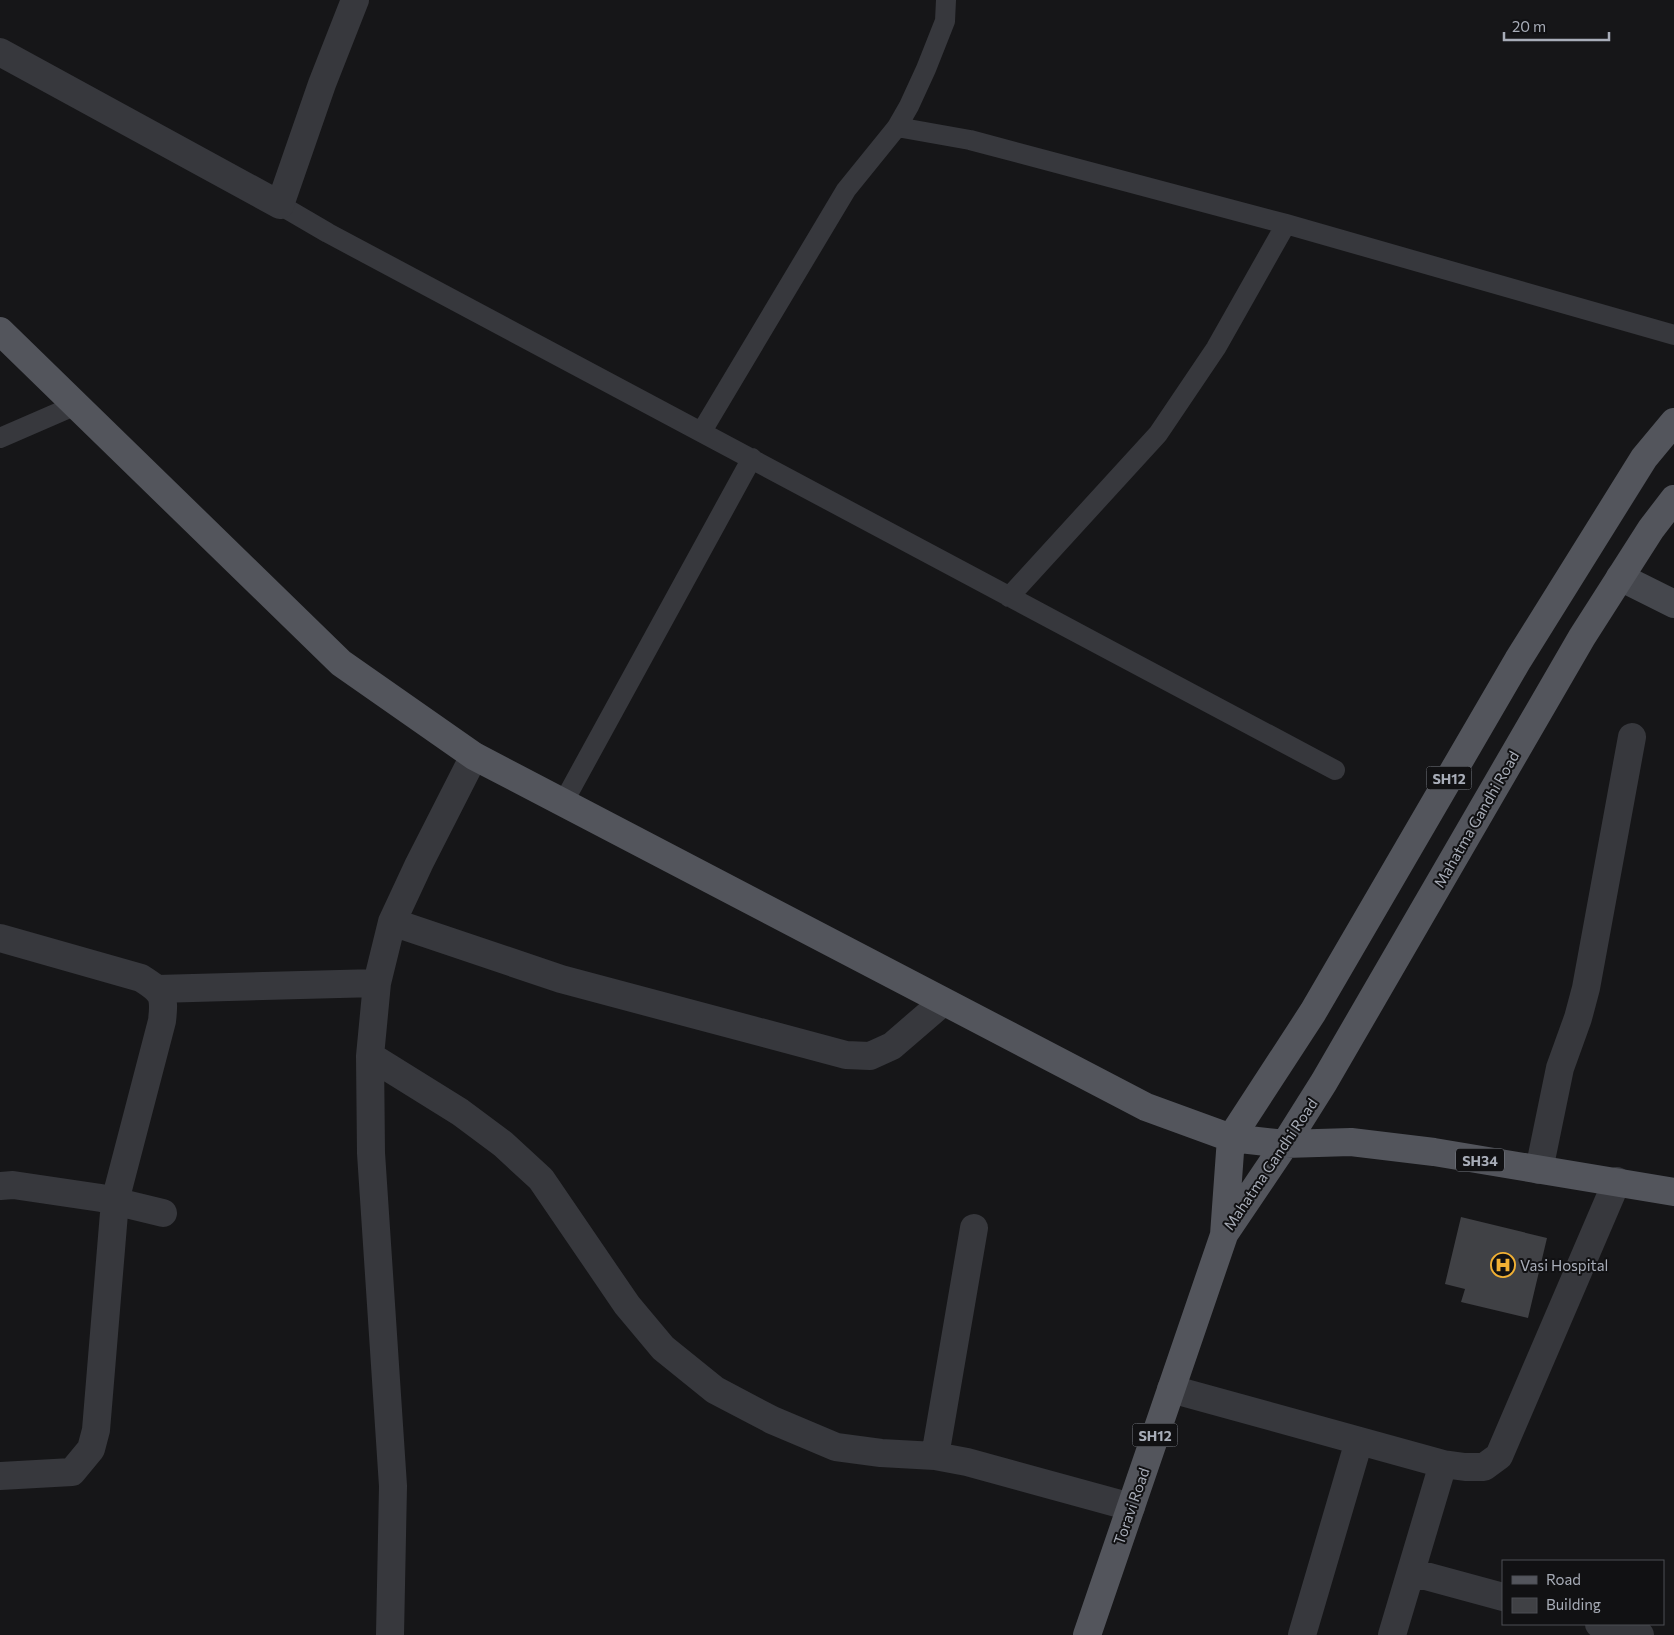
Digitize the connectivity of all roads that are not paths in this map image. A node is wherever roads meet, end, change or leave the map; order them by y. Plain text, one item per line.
1 (356, 0) edge
2 (946, 0) edge
3 (0, 52) edge
4 (897, 126) junction
5 (280, 205) junction
6 (1286, 224) junction
7 (0, 332) edge
8 (1674, 335) edge
9 (76, 405) junction
10 (1674, 422) edge
11 (702, 431) junction
12 (0, 438) edge
13 (752, 458) junction
14 (1674, 499) edge
15 (1620, 577) junction
16 (1009, 597) junction
17 (1674, 604) edge
18 (1632, 737) dead end
19 (474, 756) junction
20 (1335, 770) dead end
21 (564, 803) junction
22 (392, 922) junction
23 (0, 938) edge
24 (377, 983) junction
25 (157, 989) junction
26 (943, 1002) junction
27 (370, 1056) junction
28 (1231, 1138) junction
29 (1285, 1144) junction
30 (1539, 1170) junction
31 (1617, 1181) junction
32 (0, 1186) edge
33 (1674, 1192) edge
34 (115, 1201) junction
35 (163, 1213) dead end
36 (974, 1228) dead end
37 (1224, 1235) junction
38 (1171, 1389) junction
39 (1359, 1441) junction
40 (935, 1456) junction
41 (1443, 1464) junction
42 (0, 1476) edge
43 (1131, 1507) junction
44 (1411, 1572) junction
45 (1502, 1598) edge
46 (1603, 1625) edge
47 (390, 1635) edge
48 (1087, 1635) edge
49 (1302, 1635) edge
50 (1392, 1635) edge
51 (1640, 1635) edge

1 - 5 street
2 - 4 lane
3 - 5 street
4 - 6 lane
4 - 11 lane
5 - 11 lane
6 - 8 lane
6 - 16 lane
7 - 9 main road
9 - 12 lane
9 - 19 main road
10 - 28 main road, Mahatma Gandhi Road / SH12
11 - 13 lane
13 - 16 lane
13 - 21 lane
14 - 15 main road, Mahatma Gandhi Road / SH12
15 - 17 street
15 - 29 main road, Mahatma Gandhi Road / SH12
16 - 20 lane
18 - 30 street
19 - 21 main road
19 - 22 street
21 - 26 main road
22 - 24 street
22 - 26 street
23 - 25 street
24 - 25 street
24 - 27 street
25 - 34 street
26 - 28 main road
27 - 40 street
27 - 47 street
28 - 29 main road, SH34
28 - 37 main road, Mahatma Gandhi Road / SH12
29 - 30 main road, SH34
29 - 37 main road, Mahatma Gandhi Road / SH12
30 - 31 main road, SH34
31 - 33 main road, SH34
31 - 41 street
32 - 34 street
34 - 35 street
34 - 42 street
36 - 40 street
37 - 38 main road, Toravi Road / SH12
38 - 39 street
38 - 43 main road, Toravi Road / SH12
39 - 41 street
39 - 49 street
40 - 43 street
41 - 44 street
43 - 48 main road, Toravi Road / SH12
44 - 45 street
44 - 50 street
46 - 51 street

